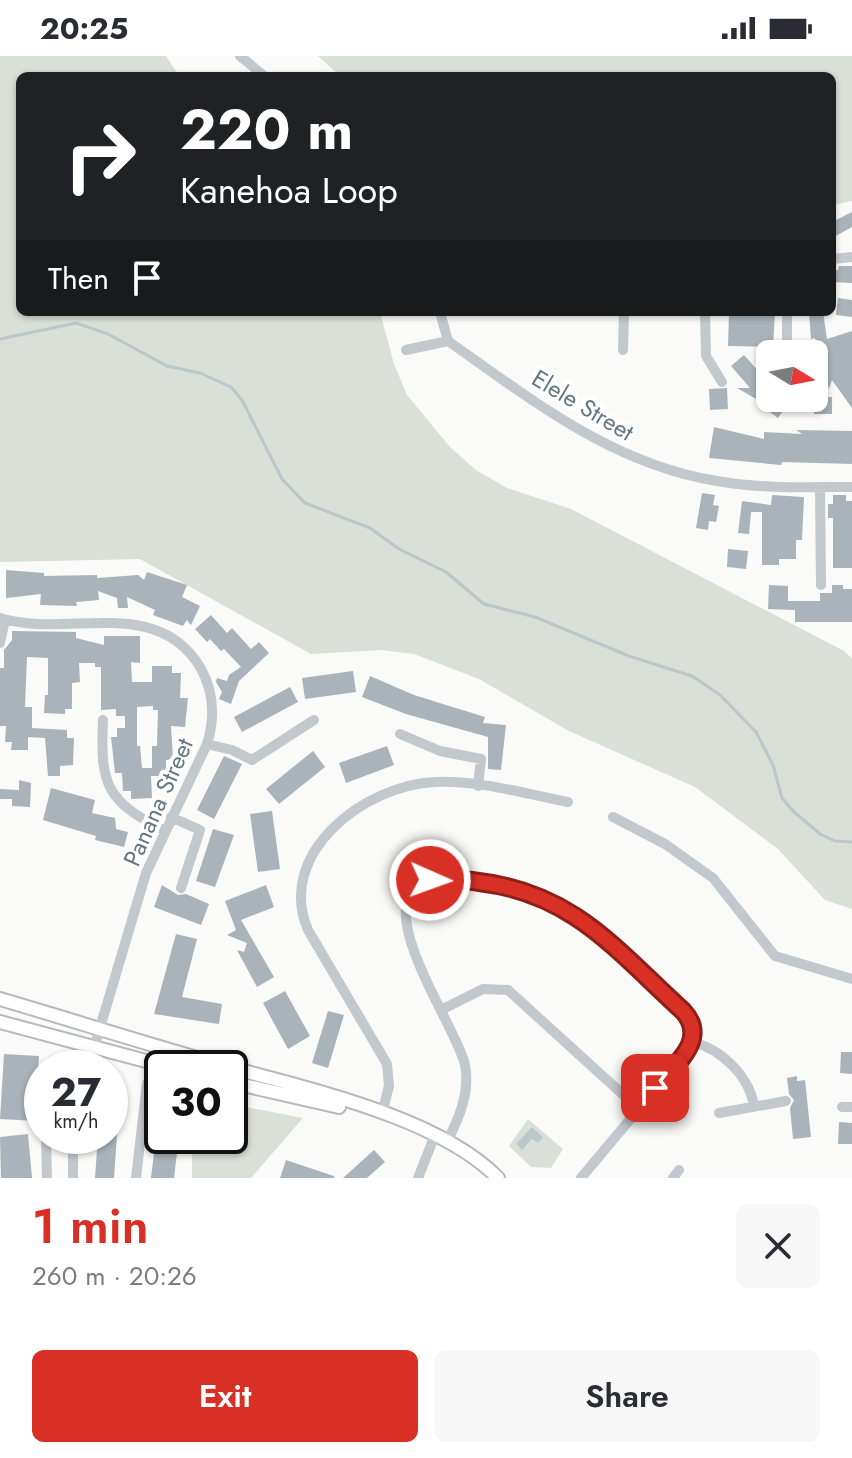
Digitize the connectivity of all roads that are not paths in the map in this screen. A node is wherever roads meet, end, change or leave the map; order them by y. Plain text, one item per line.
1 (240, 56) edge
2 (259, 72) edge
3 (441, 316) edge
4 (624, 316) edge
5 (705, 316) edge
6 (787, 316) edge
7 (787, 340) edge
8 (448, 341) junction
9 (406, 350) dead end
10 (623, 350) dead end
11 (722, 382) dead end
12 (820, 487) junction
13 (852, 487) edge
14 (821, 585) dead end
15 (2, 619) edge
16 (0, 643) edge
17 (103, 720) dead end
18 (314, 720) dead end
19 (400, 734) dead end
20 (207, 744) junction
21 (478, 786) junction
22 (568, 802) dead end
23 (171, 817) junction
24 (613, 817) dead end
25 (165, 831) junction
26 (181, 888) dead end
27 (852, 979) edge
28 (0, 999) edge
29 (441, 1010) junction
30 (0, 1022) edge
31 (99, 1028) junction
32 (692, 1042) junction
33 (93, 1048) junction
34 (144, 1061) edge
35 (248, 1086) edge
36 (786, 1101) dead end
37 (754, 1107) junction
38 (144, 1109) edge
39 (640, 1110) junction
40 (719, 1113) dead end
41 (382, 1114) junction
42 (435, 1135) junction
43 (448, 1140) junction
44 (46, 1154) edge
45 (73, 1154) edge
46 (424, 1176) edge
47 (47, 1178) edge
48 (73, 1178) edge
49 (136, 1178) edge
50 (498, 1178) edge
51 (581, 1178) edge

1 - 2 street
3 - 8 street
4 - 10 street
5 - 11 street
6 - 7 street
8 - 9 street
8 - 12 street, Elele Street
12 - 13 street, Elele Street
12 - 14 street
15 - 16 street
15 - 20 street, Panana Street
17 - 25 street
18 - 20 street
19 - 21 street
20 - 23 street, Panana Street
21 - 22 street
21 - 41 street
23 - 25 street, Panana Street
23 - 26 street
24 - 27 street
25 - 31 street, Panana Street
28 - 31 main road
29 - 32 street
29 - 39 street
29 - 43 street
30 - 33 main road
31 - 33 street, Panana Street
31 - 41 main road
32 - 37 street
32 - 39 street
33 - 34 main road
35 - 41 main road
36 - 37 street
37 - 40 street
38 - 49 street
39 - 51 street
41 - 42 main road
42 - 43 main road
42 - 46 street
43 - 50 main road
44 - 47 street
45 - 48 street

